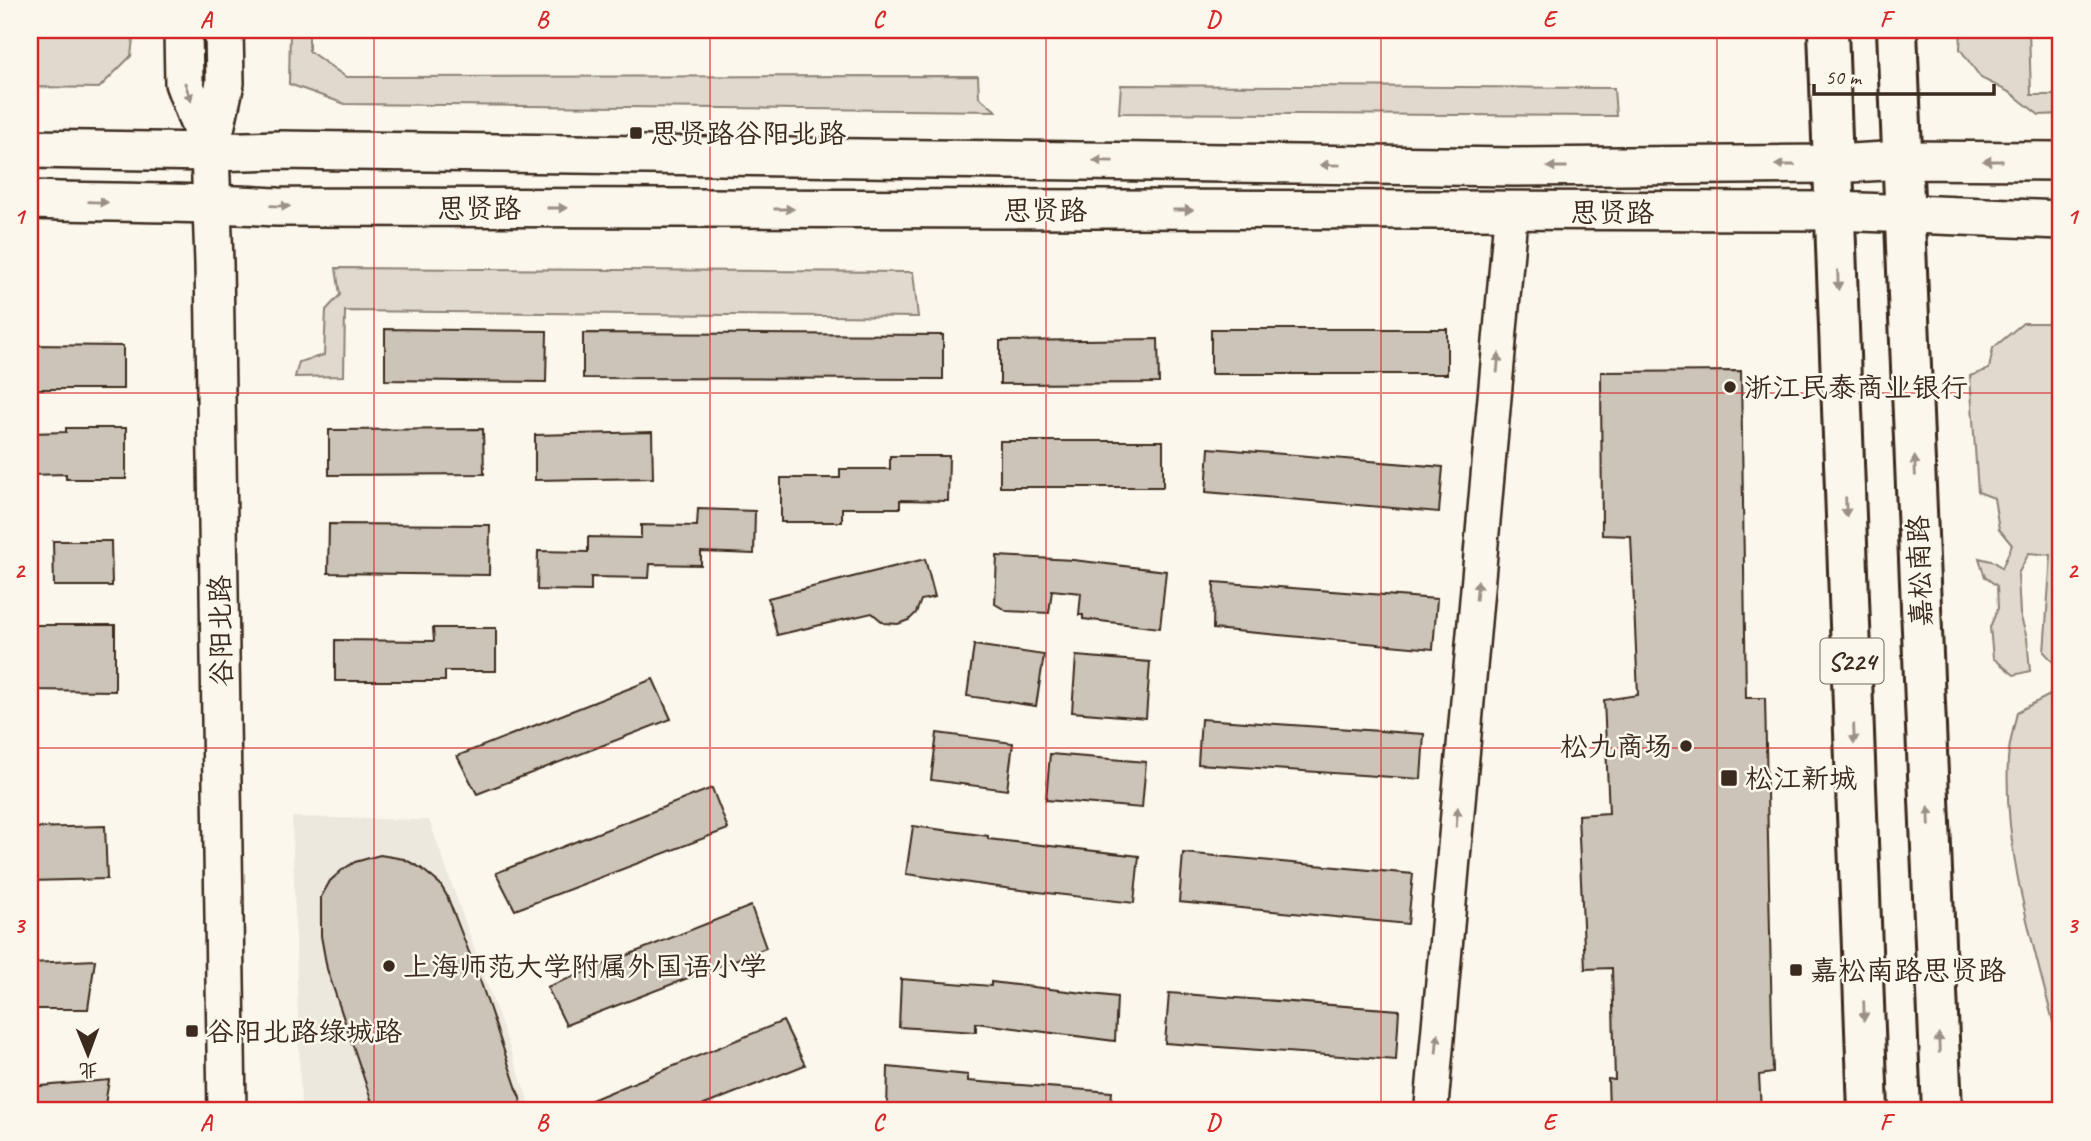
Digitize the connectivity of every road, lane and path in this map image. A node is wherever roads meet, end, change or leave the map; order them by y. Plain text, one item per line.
1 (183, 30) edge
2 (224, 30) edge
3 (1828, 30) edge
4 (1897, 30) edge
5 (30, 149) edge
6 (211, 152) junction
7 (1902, 160) junction
8 (2061, 161) edge
9 (1834, 164) junction
10 (30, 201) edge
11 (212, 203) junction
12 (1511, 212) junction
13 (1836, 212) junction
14 (1904, 214) junction
15 (2061, 220) edge
16 (227, 1111) edge
17 (1431, 1111) edge
18 (1868, 1111) edge
19 (1942, 1111) edge

1 -> 6 main road, 谷阳北路
2 - 6 main road, 谷阳北路
3 - 9 main road, S224
4 - 7 main road, 嘉松南路 / S224
5 - 6 main road, 思贤路
9 -> 6 main road, 思贤路
6 - 11 main road, 谷阳北路
8 -> 7 main road, 思贤路
7 - 9 main road, 思贤路
7 - 14 main road, 嘉松南路 / S224
9 - 13 main road, S224
10 -> 11 main road, 思贤路
11 -> 12 main road, 思贤路
11 - 16 main road, 谷阳北路
12 - 13 main road, 思贤路
17 -> 12 street
13 - 14 main road, 思贤路
13 -> 18 main road, S224
14 - 15 main road, 思贤路
19 -> 14 main road, 嘉松南路 / S224

